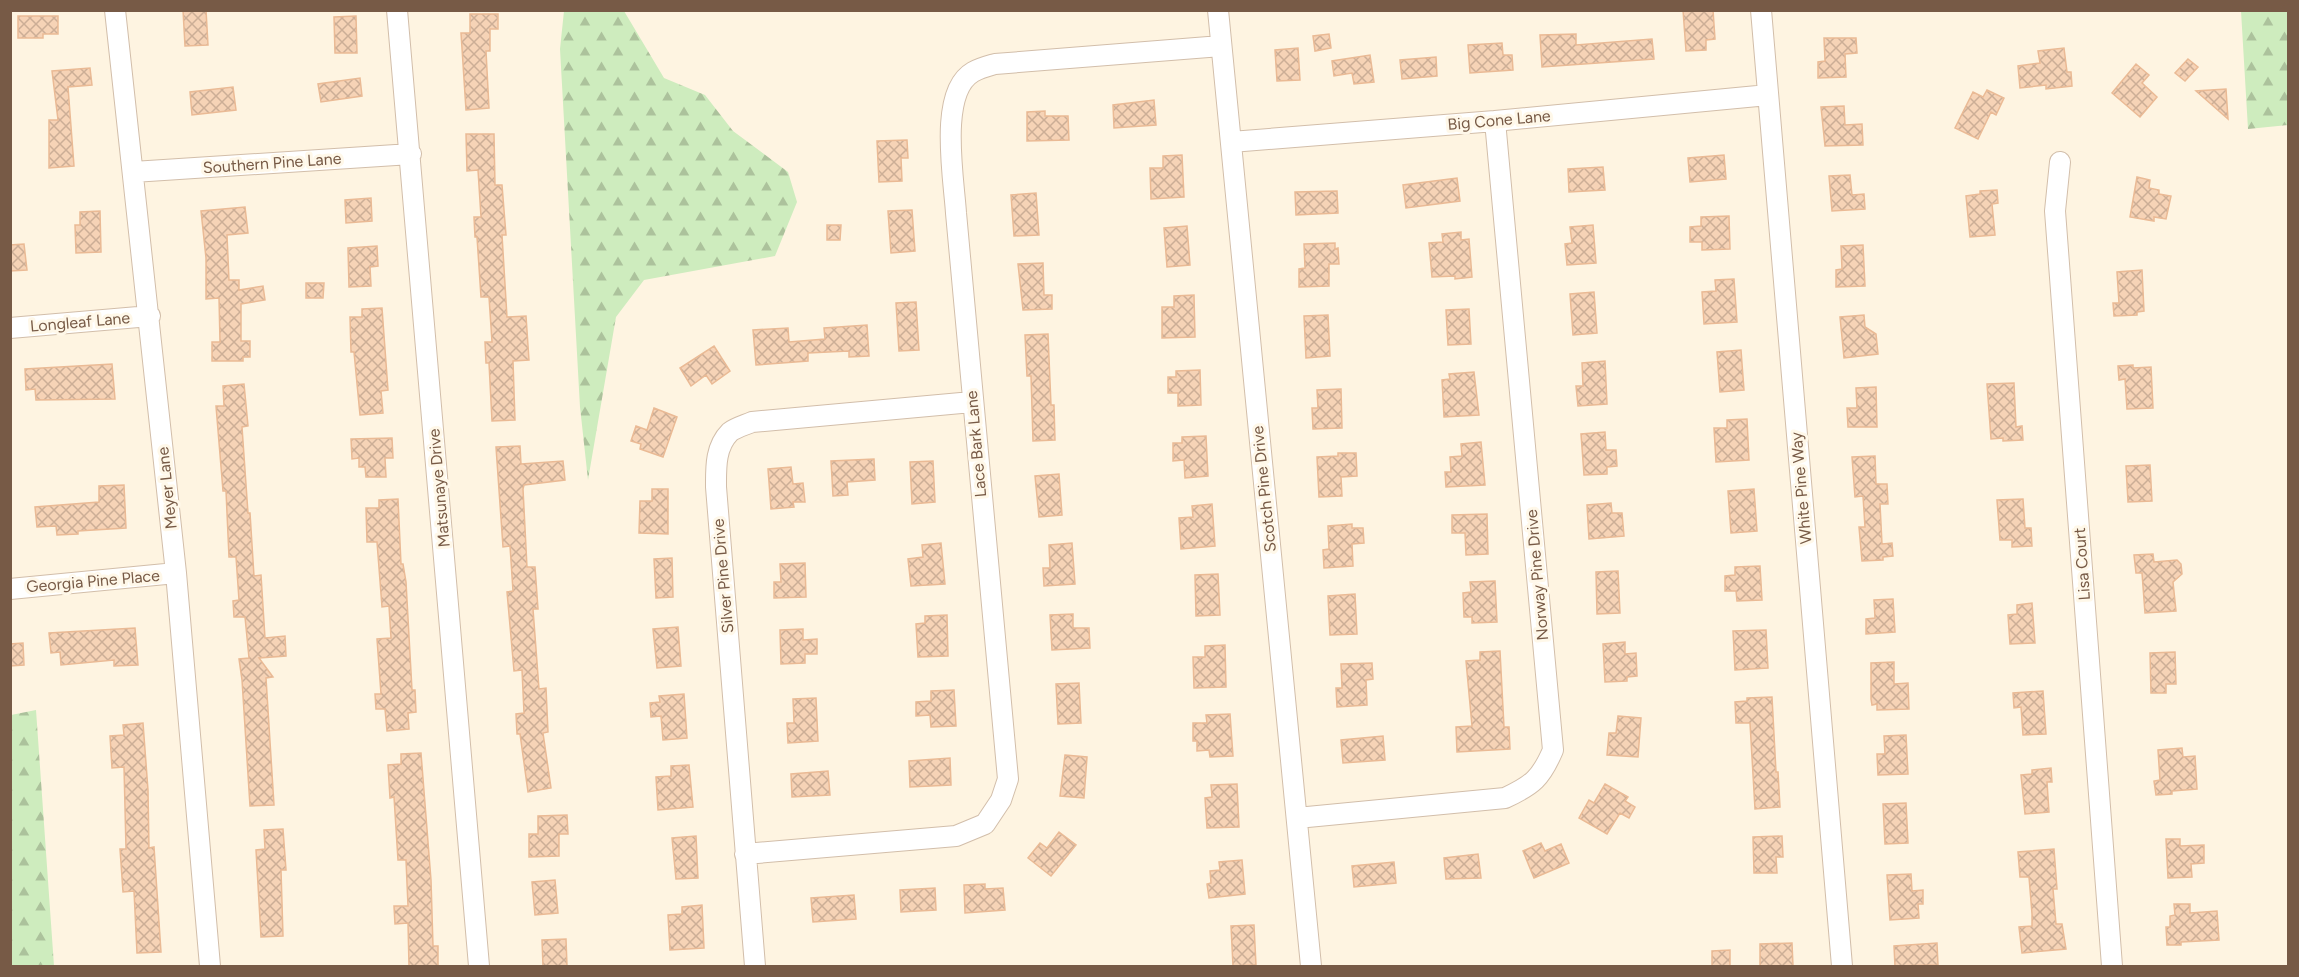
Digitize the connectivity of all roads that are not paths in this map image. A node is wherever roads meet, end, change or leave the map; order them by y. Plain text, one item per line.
1 (115, 10) edge
2 (398, 10) edge
3 (1218, 10) edge
4 (1761, 10) edge
5 (1221, 46) junction
6 (1768, 95) junction
7 (1495, 121) junction
8 (1231, 142) junction
9 (411, 154) junction
10 (2060, 162) dead end
11 (133, 172) junction
12 (150, 316) junction
13 (10, 328) edge
14 (972, 402) junction
15 (176, 573) junction
16 (10, 589) edge
17 (1297, 818) junction
18 (745, 854) junction
19 (210, 966) edge
20 (479, 966) edge
21 (755, 966) edge
22 (1311, 966) edge
23 (1842, 966) edge
24 (2112, 966) edge

1 - 11 street, Meyer Lane
2 - 9 street, Matsunaye Drive
3 - 5 street, Scotch Pine Drive
4 - 6 street, White Pine Way
5 - 8 street, Scotch Pine Drive
5 - 14 street, Lace Bark Lane
6 - 7 street, Big Cone Lane
6 - 23 street, White Pine Way
7 - 8 street, Big Cone Lane
7 - 17 street, Norway Pine Drive
8 - 17 street, Scotch Pine Drive
9 - 11 street, Southern Pine Lane
9 - 20 street, Matsunaye Drive
10 - 24 street, Lisa Court
11 - 12 street, Meyer Lane
12 - 13 street, Longleaf Lane
12 - 15 street, Meyer Lane
14 - 18 street, Silver Pine Drive
14 - 18 street, Lace Bark Lane
15 - 16 street, Georgia Pine Place
15 - 19 street, Meyer Lane
17 - 22 street, Scotch Pine Drive
18 - 21 street, Silver Pine Drive

